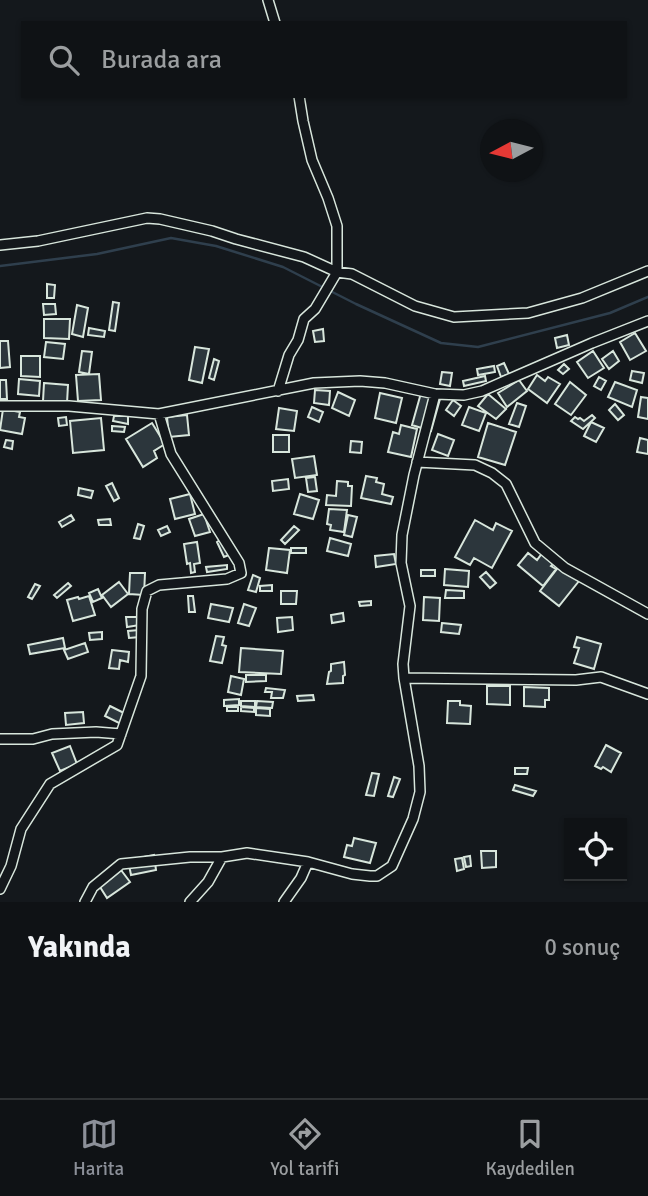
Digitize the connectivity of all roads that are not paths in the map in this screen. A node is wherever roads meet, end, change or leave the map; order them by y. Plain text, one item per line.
1 (268, 0) edge
2 (274, 21) edge
3 (299, 98) edge
4 (0, 245) edge
5 (648, 271) edge
6 (337, 272) junction
7 (648, 321) edge
8 (278, 391) junction
9 (435, 394) junction
10 (0, 406) edge
11 (159, 414) junction
12 (417, 462) junction
13 (648, 614) edge
14 (404, 678) junction
15 (648, 694) edge
16 (121, 734) junction
17 (0, 739) edge
18 (222, 857) junction
19 (308, 862) junction
20 (0, 888) edge
21 (85, 902) edge
22 (190, 902) edge
23 (284, 902) edge

1 - 2 street
3 - 6 street
4 - 6 street
5 - 6 street
6 - 8 street
7 - 9 street
8 - 9 street
8 - 11 street
9 - 12 street
10 - 11 street
11 - 16 street
12 - 13 street
12 - 14 street
14 - 15 street
14 - 19 street
16 - 17 street
16 - 20 street
18 - 19 street
18 - 21 street
18 - 22 street
19 - 23 street

